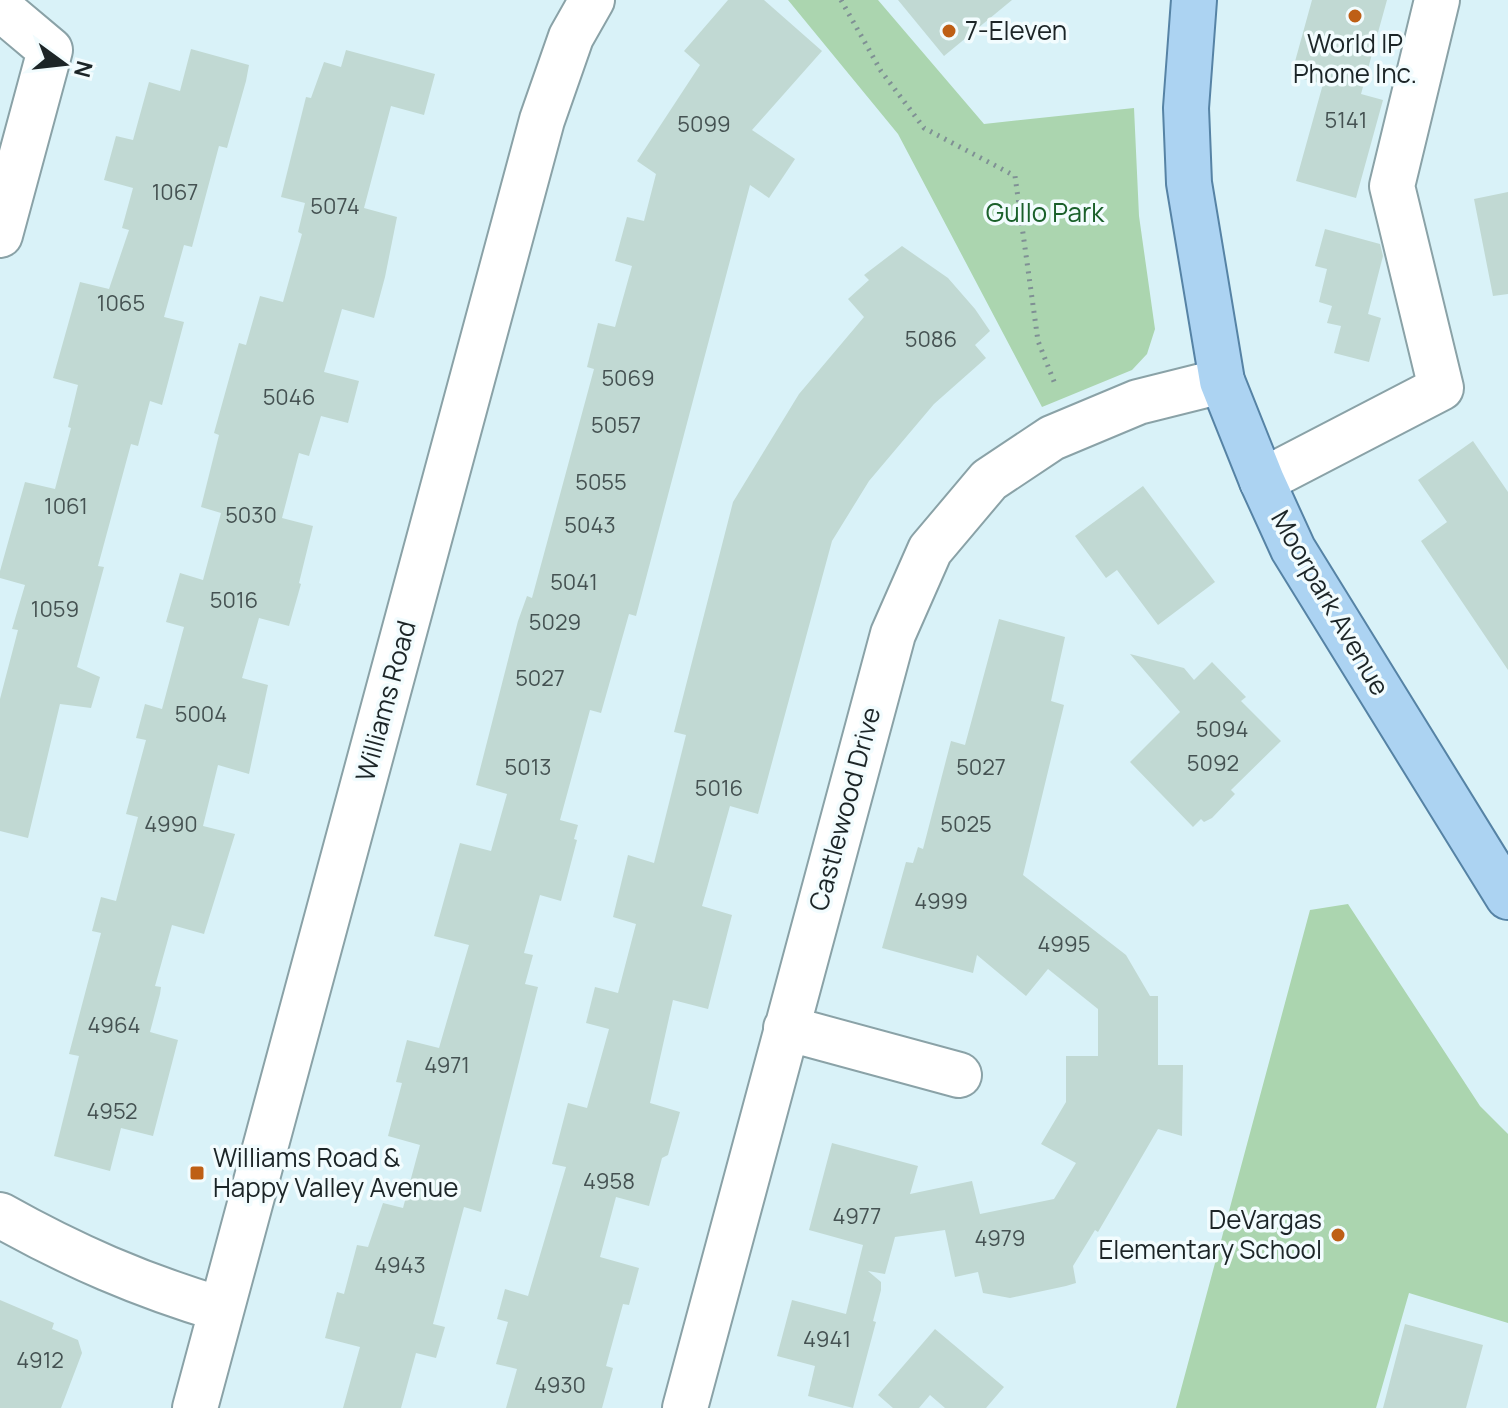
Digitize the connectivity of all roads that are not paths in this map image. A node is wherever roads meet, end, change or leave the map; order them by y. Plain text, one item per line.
1 (592, 0) edge
2 (1194, 0) edge
3 (1437, 0) edge
4 (0, 8) edge
5 (0, 235) edge
6 (1222, 381) junction
7 (1262, 481) junction
8 (1508, 897) edge
9 (786, 1028) junction
10 (959, 1075) dead end
11 (0, 1215) edge
12 (220, 1309) junction
13 (195, 1408) edge
14 (685, 1408) edge

1 - 12 street, Williams Road
2 - 6 main road, Moorpark Avenue
3 - 7 street
4 - 5 street
6 - 7 main road, Moorpark Avenue
6 - 9 street, Castlewood Drive
7 - 8 main road, Moorpark Avenue
9 - 10 street
9 - 14 street, Castlewood Drive
11 - 12 street
12 - 13 street, Williams Road

